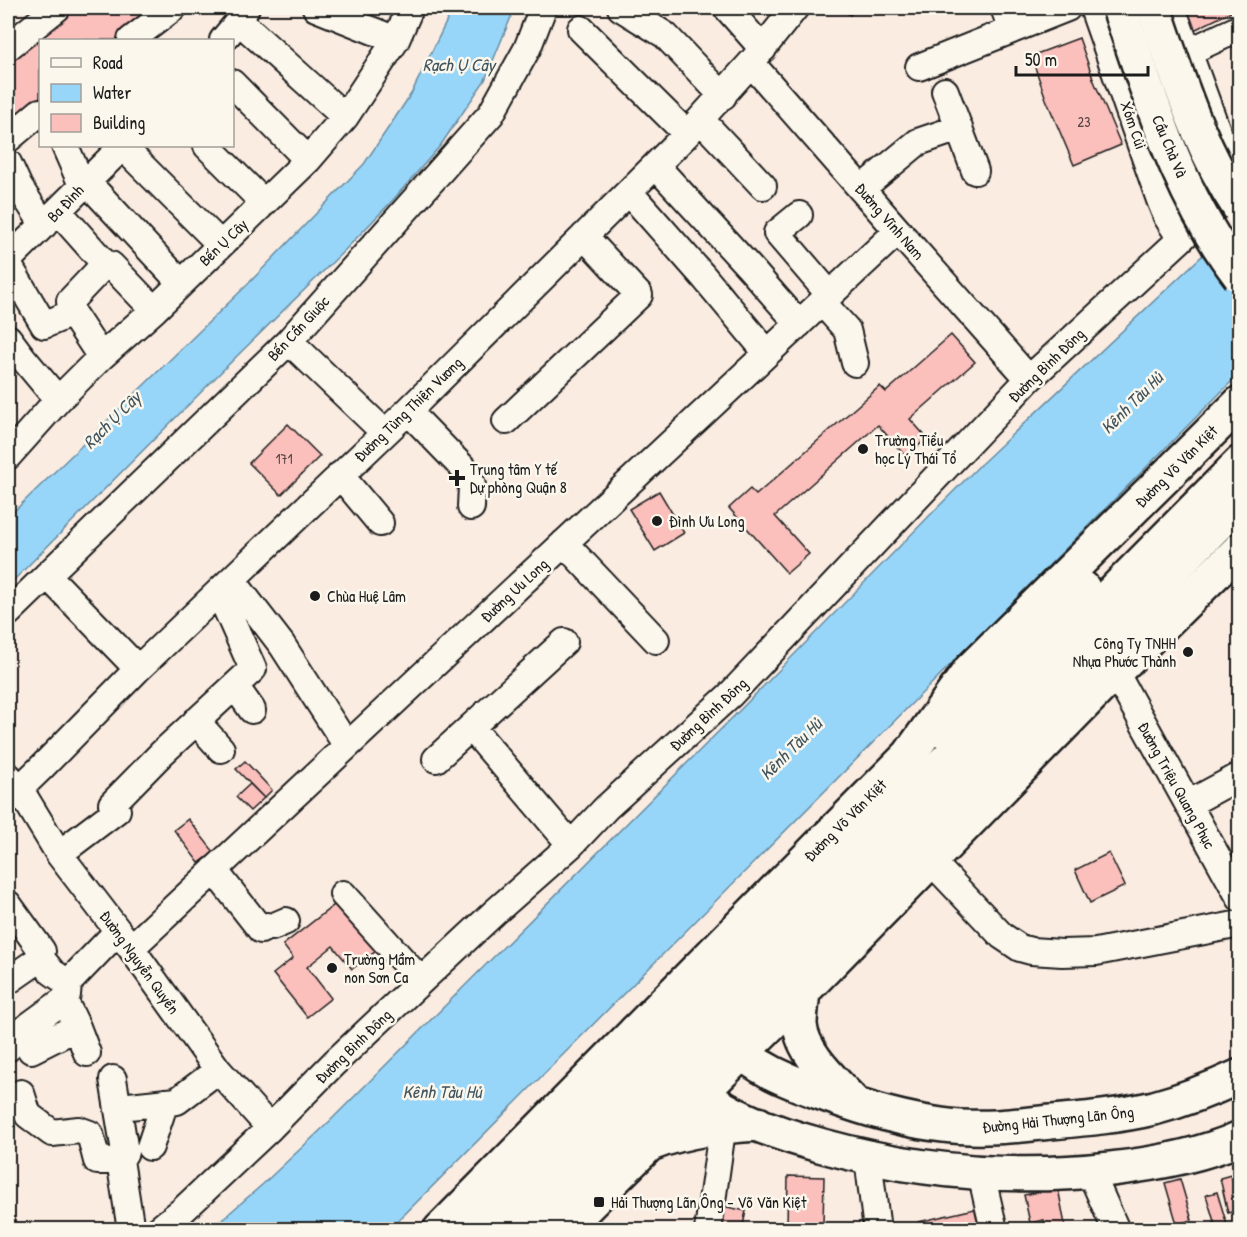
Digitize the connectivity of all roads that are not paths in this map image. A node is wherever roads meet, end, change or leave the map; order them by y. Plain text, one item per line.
1 (57, 8) edge
2 (173, 8) edge
3 (316, 8) edge
4 (411, 8) edge
5 (543, 8) edge
6 (621, 8) edge
7 (727, 8) edge
8 (795, 8) edge
9 (1067, 8) edge
10 (1093, 8) edge
11 (1119, 8) edge
12 (1154, 8) edge
13 (1172, 8) edge
14 (243, 14) edge
15 (1008, 18) edge
16 (581, 28) dead end
17 (1239, 28) edge
18 (136, 39) edge
19 (224, 39) edge
20 (396, 40) junction
21 (8, 44) edge
22 (1188, 52) junction
23 (757, 56) junction
24 (919, 67) dead end
25 (234, 85) edge
26 (945, 92) dead end
27 (723, 96) junction
28 (39, 113) edge
29 (345, 117) junction
30 (694, 127) junction
31 (959, 128) junction
32 (8, 139) edge
33 (66, 147) edge
34 (121, 147) edge
35 (123, 147) edge
36 (208, 147) edge
37 (308, 160) junction
38 (8, 163) edge
39 (656, 166) junction
40 (1239, 170) edge
41 (975, 171) dead end
42 (1239, 179) edge
43 (84, 183) junction
44 (763, 186) dead end
45 (861, 189) junction
46 (629, 192) junction
47 (264, 203) junction
48 (1239, 209) edge
49 (799, 215) dead end
50 (51, 218) junction
51 (898, 231) junction
52 (584, 236) junction
53 (1181, 239) junction
54 (220, 244) junction
55 (8, 262) edge
56 (105, 264) junction
57 (749, 267) junction
58 (1239, 276) edge
59 (181, 283) junction
60 (710, 285) junction
61 (826, 298) junction
62 (154, 310) junction
63 (72, 314) junction
64 (799, 324) junction
65 (8, 338) edge
66 (289, 341) junction
67 (767, 353) junction
68 (101, 357) junction
69 (855, 363) dead end
70 (1029, 379) junction
71 (58, 400) junction
72 (1239, 403) edge
73 (408, 411) junction
74 (506, 421) dead end
75 (1239, 423) edge
76 (384, 432) junction
77 (8, 456) edge
78 (1239, 464) edge
79 (340, 475) junction
80 (1239, 501) edge
81 (471, 507) dead end
82 (380, 522) dead end
83 (564, 543) junction
84 (1239, 549) edge
85 (47, 575) junction
86 (226, 586) junction
87 (8, 613) edge
88 (656, 640) dead end
89 (564, 642) dead end
90 (138, 669) junction
91 (1115, 672) junction
92 (235, 686) junction
93 (252, 710) dead end
94 (196, 722) junction
95 (471, 727) junction
96 (347, 746) junction
97 (221, 749) dead end
98 (909, 755) junction
99 (436, 759) dead end
100 (1239, 776) edge
101 (11, 788) edge
102 (1188, 804) junction
103 (571, 845) junction
104 (59, 854) junction
105 (931, 861) junction
106 (214, 870) junction
107 (343, 894) dead end
108 (1239, 898) edge
109 (8, 904) edge
110 (286, 921) dead end
111 (1239, 924) edge
112 (124, 939) junction
113 (41, 958) junction
114 (8, 981) edge
115 (421, 981) junction
116 (761, 989) junction
117 (66, 992) junction
118 (804, 992) junction
119 (708, 1023) junction
120 (77, 1027) junction
121 (765, 1030) junction
122 (19, 1049) edge
123 (87, 1053) dead end
124 (218, 1070) junction
125 (1239, 1076) edge
126 (112, 1079) dead end
127 (687, 1080) junction
128 (797, 1084) junction
129 (21, 1093) dead end
130 (165, 1102) junction
131 (129, 1106) dead end
132 (856, 1106) junction
133 (1087, 1119) junction
134 (270, 1128) junction
135 (1239, 1138) edge
136 (150, 1148) dead end
137 (868, 1158) junction
138 (120, 1160) junction
139 (1090, 1171) junction
140 (981, 1173) junction
141 (131, 1230) edge
142 (158, 1230) edge
143 (440, 1230) edge
144 (478, 1230) edge
145 (523, 1230) edge
146 (562, 1230) edge
147 (708, 1230) edge
148 (877, 1230) edge
149 (994, 1230) edge
150 (1116, 1230) edge

1 - 21 street
2 - 18 street
3 - 20 street
4 - 20 street, Bến Ụ Cây
5 - 66 street, Bến Cần Giuộc
6 - 27 street
7 - 23 street, Đường Vĩnh Nam
8 - 23 street, Đường Tùng Thiện Vương
9 - 15 street
10 - 53 street, Xóm Củi
11 - 58 main road, Cầu Chà Và, bridge
12 - 48 main road, Cầu Chà Và, bridge
13 - 22 street
14 - 19 street
14 - 29 street
15 - 24 street
16 - 30 street
17 - 22 street
20 - 29 street, Bến Ụ Cây
22 - 40 street
23 - 27 street, Đường Tùng Thiện Vương
23 - 45 street, Đường Vĩnh Nam
25 - 37 street
26 - 31 street
27 - 30 street, Đường Tùng Thiện Vương
28 - 32 street
29 - 37 street, Bến Ụ Cây
30 - 39 street, Đường Tùng Thiện Vương
30 - 44 street
31 - 41 street
31 - 45 street
33 - 43 street
34 - 43 street, Ba Đình
35 - 54 street
36 - 47 street
37 - 47 street, Bến Ụ Cây
38 - 50 street
39 - 46 street, Đường Tùng Thiện Vương
39 - 57 street
42 - 53 street, Đường Bình Đông
43 - 50 street, Ba Đình
43 - 59 street
45 - 51 street, Đường Vĩnh Nam
46 - 52 street, Đường Tùng Thiện Vương
46 - 60 street
47 - 54 street, Bến Ụ Cây
49 - 61 street
50 - 55 street, Ba Đình
50 - 56 street
51 - 61 street, Đường Ưu Long
51 - 70 street, Đường Vĩnh Nam
52 - 73 street, Đường Tùng Thiện Vương
52 - 74 street
53 - 70 street, Đường Bình Đông
54 - 59 street, Bến Ụ Cây
55 - 63 street
56 - 62 street
56 - 63 street
57 - 60 street
57 - 64 street
59 - 62 street, Bến Ụ Cây
60 - 67 street
61 - 64 street, Đường Ưu Long
61 - 69 street
62 - 68 street, Bến Ụ Cây
63 - 68 street
64 - 67 street, Đường Ưu Long
65 - 71 street
66 - 76 street
66 - 85 street, Bến Cần Giuộc
67 - 83 street, Đường Ưu Long
68 - 71 street, Bến Ụ Cây
70 - 103 street, Đường Bình Đông
71 - 77 street, Bến Ụ Cây
72 - 98 main road, Đường Võ Văn Kiệt
73 - 76 street, Đường Tùng Thiện Vương
73 - 81 street
75 - 98 main road
76 - 79 street, Đường Tùng Thiện Vương
78 - 119 main road, Đường Võ Văn Kiệt
79 - 82 street
79 - 86 street, Đường Tùng Thiện Vương
80 - 116 main road, Đường Võ Văn Kiệt
83 - 88 street
83 - 96 street, Đường Ưu Long
84 - 91 main road, Đường Võ Văn Kiệt
85 - 87 street, Bến Cần Giuộc
85 - 90 street
86 - 90 street, Đường Tùng Thiện Vương
86 - 92 street
86 - 96 street
89 - 95 street
90 - 101 street, Đường Tùng Thiện Vương
91 - 102 street, Đường Triệu Quang Phục
91 - 105 main road, Đường Võ Văn Kiệt
92 - 93 street
92 - 94 street
94 - 97 street
94 - 104 street
95 - 99 street
95 - 103 street
96 - 106 street, Đường Ưu Long
98 - 119 main road, Đường Võ Văn Kiệt
100 - 102 street
101 - 104 street, Đường Nguyễn Quyền
102 - 108 street, Đường Triệu Quang Phục
103 - 115 street, Đường Bình Đông
104 - 112 street, Đường Nguyễn Quyền
105 - 111 street
105 - 118 main road, Đường Võ Văn Kiệt
106 - 110 street
106 - 112 street, Đường Ưu Long
107 - 115 street
109 - 113 street
112 - 117 street, Đường Ưu Long
112 - 124 street, Đường Nguyễn Quyền
113 - 114 street
113 - 117 street
115 - 134 street, Đường Bình Đông
116 - 119 main road, Đường Võ Văn Kiệt
116 - 121 main road
117 - 120 street
117 - 122 street, Đường Ưu Long
118 - 121 main road, Đường Võ Văn Kiệt
118 - 132 main road
119 - 121 main road, Đường Võ Văn Kiệt
119 - 127 main road, Đường Võ Văn Kiệt
119 - 127 main road, Đường Võ Văn Kiệt
119 - 128 main road, Đường Hải Thượng Lãn Ông
120 - 122 street
120 - 123 street
121 - 128 main road
124 - 130 street
124 - 134 street, Đường Nguyễn Quyền
125 - 133 main road, Đường Hải Thượng Lãn Ông
126 - 138 street
127 - 137 main road
127 - 143 main road, Đường Võ Văn Kiệt
127 - 144 main road, Đường Võ Văn Kiệt
127 - 145 main road, Đường Võ Văn Kiệt
127 - 146 main road
127 - 147 street
128 - 132 main road, Đường Hải Thượng Lãn Ông
129 - 138 street
130 - 131 street
130 - 136 street
132 - 133 main road, Đường Hải Thượng Lãn Ông
133 - 139 main road
134 - 142 street, Đường Bình Đông
135 - 139 main road
137 - 140 main road
137 - 148 street
138 - 141 street
139 - 140 main road
139 - 150 street
140 - 149 street

